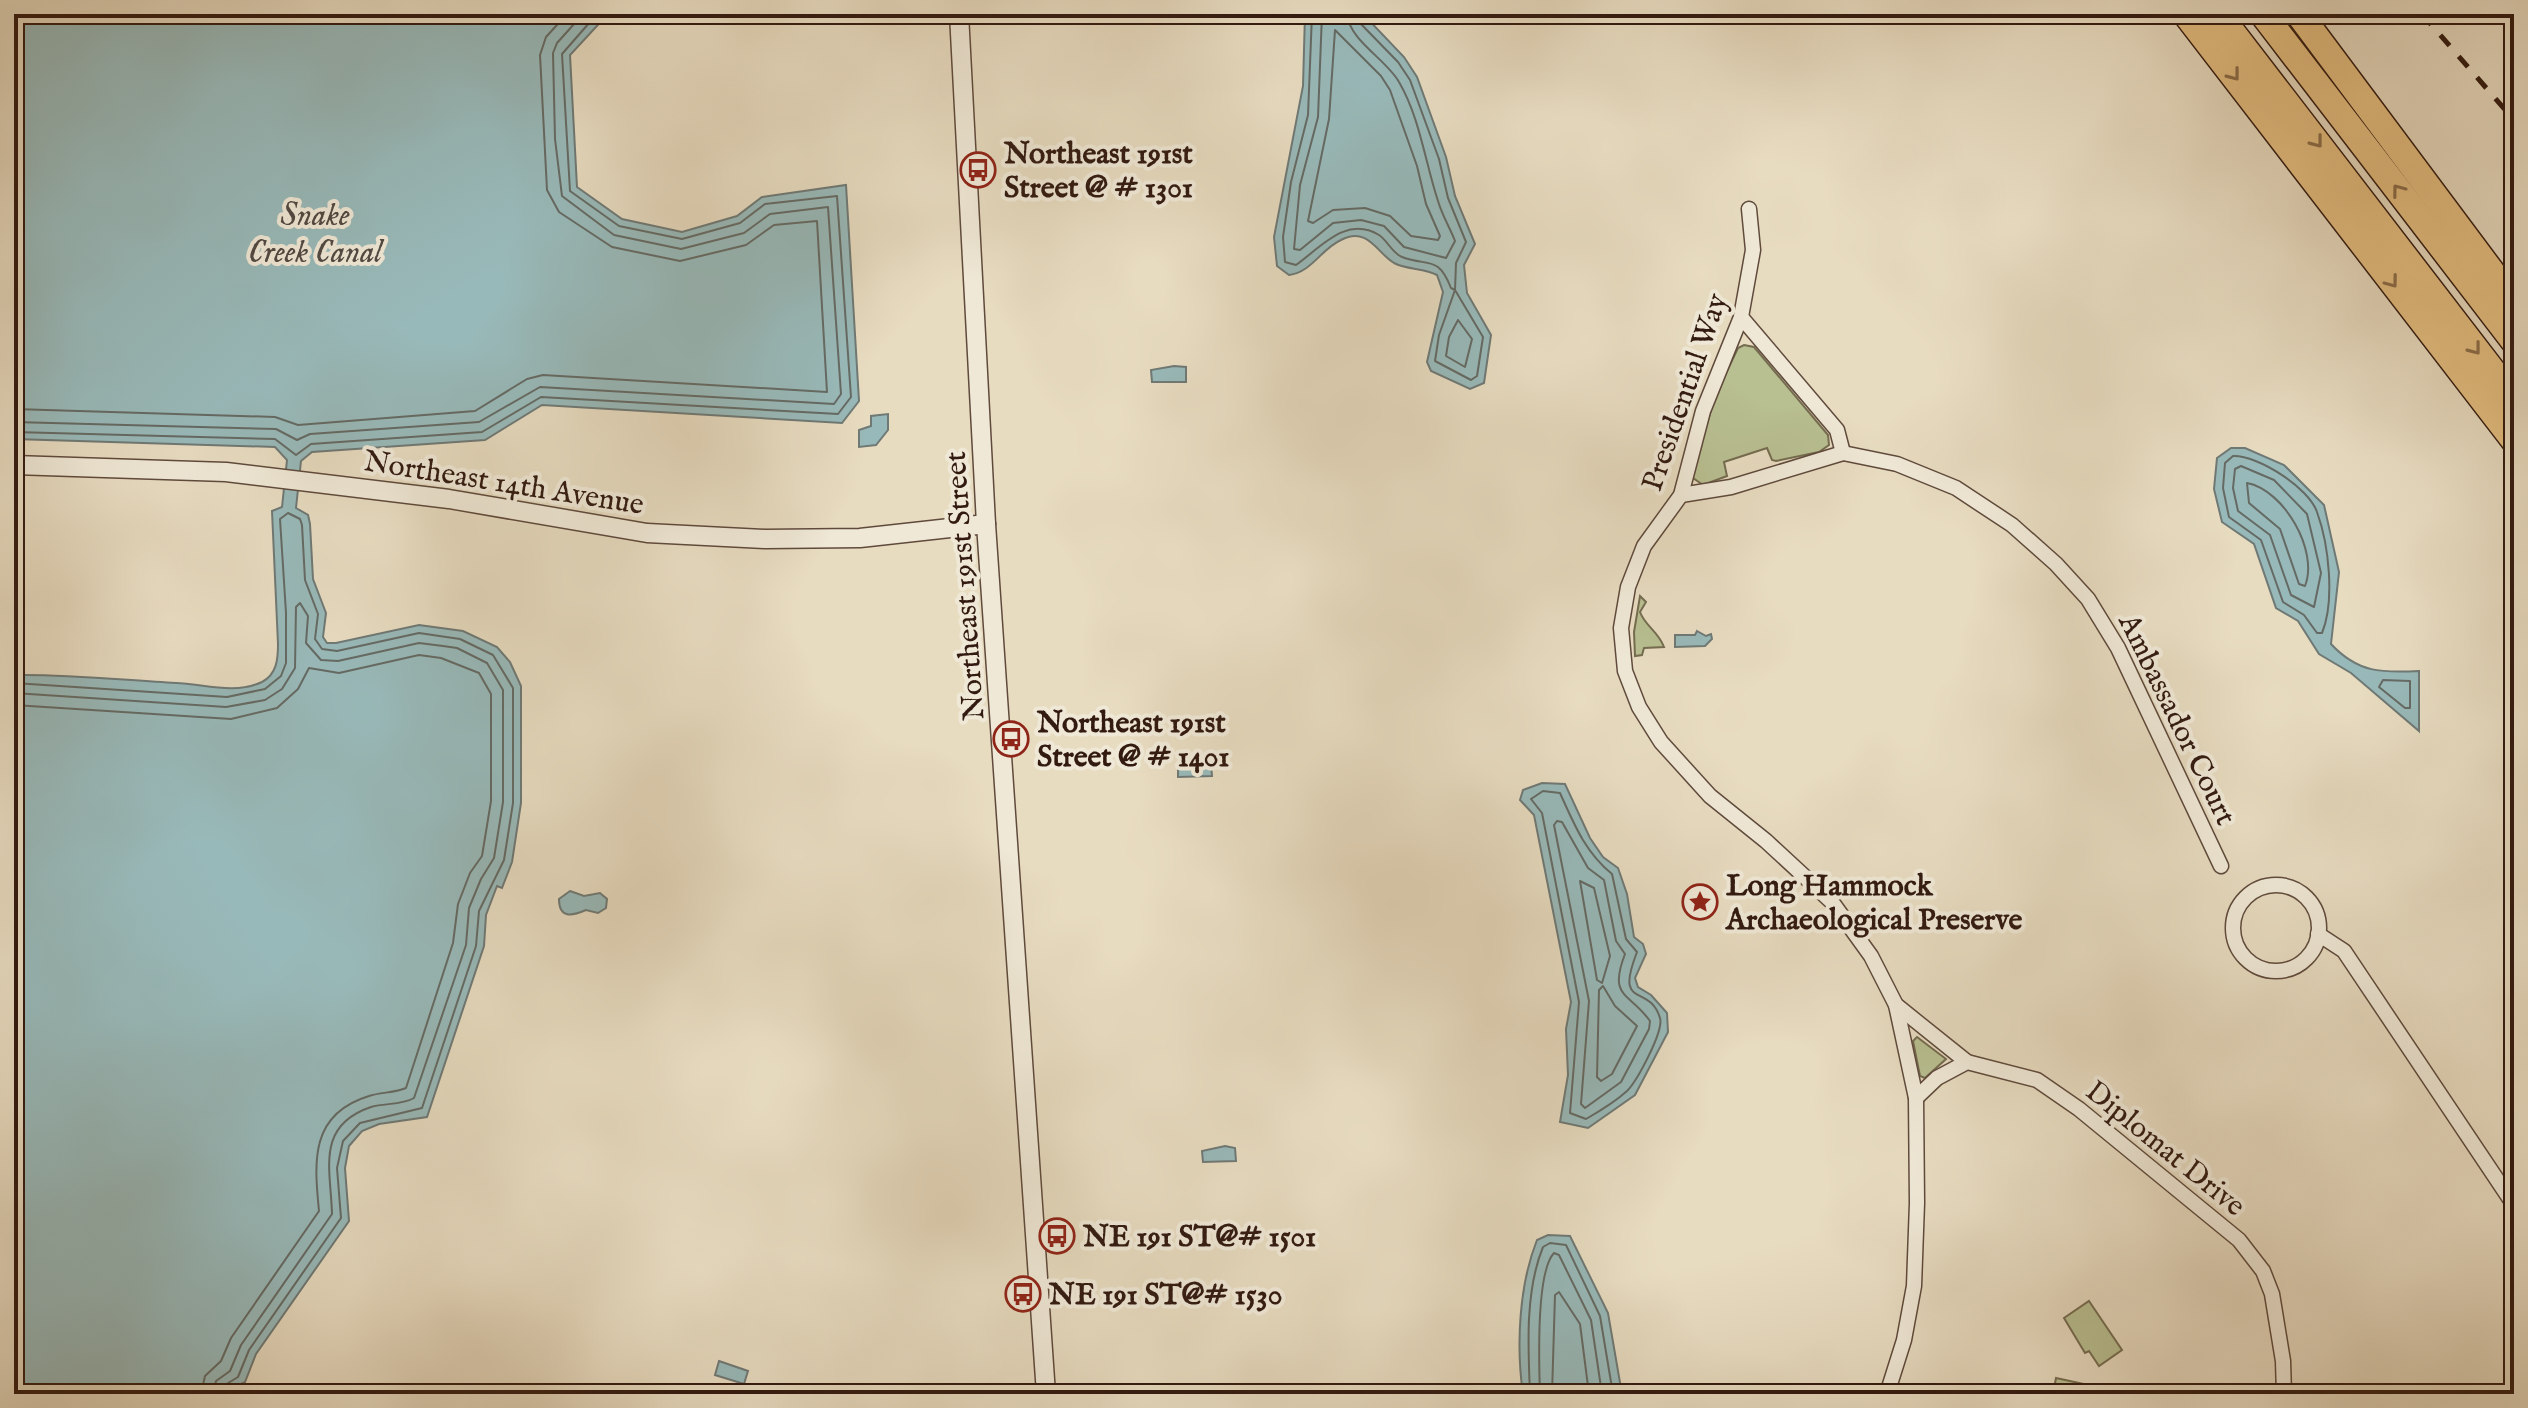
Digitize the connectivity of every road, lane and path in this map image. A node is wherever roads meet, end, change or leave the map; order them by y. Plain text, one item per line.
1 (959, 14) edge
2 (2186, 14) edge
3 (2218, 14) edge
4 (2263, 14) edge
5 (2299, 14) edge
6 (1749, 209) dead end
7 (2514, 302) edge
8 (1741, 317) junction
9 (2514, 341) edge
10 (2514, 399) edge
11 (2514, 440) edge
12 (1843, 453) junction
13 (14, 465) edge
14 (1681, 495) junction
15 (986, 524) junction
16 (2221, 866) dead end
17 (2318, 934) junction
18 (1896, 1005) junction
19 (1967, 1062) junction
20 (1916, 1098) junction
21 (2514, 1205) edge
22 (1046, 1394) edge
23 (1887, 1394) edge
24 (2284, 1394) edge

1 - 15 street, Northeast 191st Street
2 -> 11 highway
3 -> 10 highway
9 -> 4 highway
5 - 7 highway
6 - 8 street, Presidential Way
8 - 12 street
8 - 14 street, Presidential Way
12 - 14 street, Ambassador Court
12 - 16 street, Ambassador Court
13 - 15 street, Northeast 14th Avenue
14 - 18 street, Presidential Way
15 - 22 street, Northeast 191st Street
17 - 17 street
17 - 21 street
18 - 19 street, Presidential Way
18 - 20 street, Presidential Way
19 - 20 street
19 - 24 street, Diplomat Drive
20 - 23 street, Presidential Way

